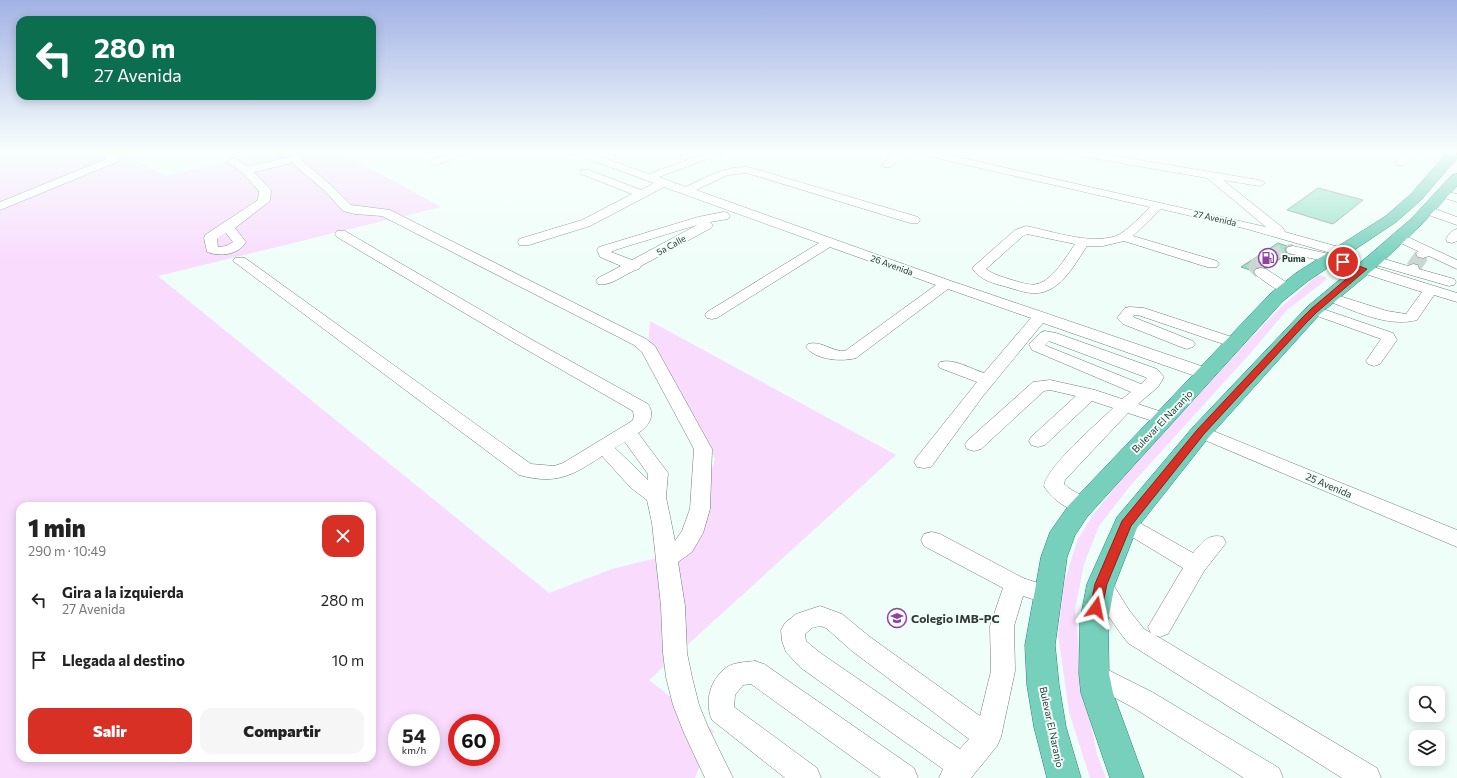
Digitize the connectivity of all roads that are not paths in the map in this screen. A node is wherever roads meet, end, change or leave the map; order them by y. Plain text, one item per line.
1 (44, 188) edge
2 (263, 188) edge
3 (328, 188) edge
4 (627, 188) edge
5 (653, 188) edge
6 (683, 188) edge
7 (691, 188) edge
8 (809, 188) edge
9 (1085, 188) edge
10 (1226, 188) edge
11 (1424, 188) edge
12 (688, 190) junction
13 (642, 194) junction
14 (1448, 195) edge
15 (1159, 205) junction
16 (0, 206) edge
17 (740, 209) junction
18 (724, 216) junction
19 (914, 220) dead end
20 (1457, 221) edge
21 (228, 227) dead end
22 (341, 234) dead end
23 (1283, 234) junction
24 (1124, 237) junction
25 (1400, 237) junction
26 (524, 242) dead end
27 (829, 242) junction
28 (1084, 242) junction
29 (1293, 250) tunnel mouth
30 (1337, 255) junction
31 (240, 261) dead end
32 (1212, 264) dead end
33 (1369, 264) junction
34 (1457, 265) edge
35 (634, 266) junction
36 (1261, 272) dead end
37 (1453, 277) edge
38 (603, 282) dead end
39 (946, 284) junction
40 (1287, 289) junction
41 (1434, 291) junction
42 (1457, 298) edge
43 (1322, 304) junction
44 (712, 315) dead end
45 (1040, 317) junction
46 (1235, 343) junction
47 (1187, 344) dead end
48 (814, 347) dead end
49 (1163, 359) junction
50 (1374, 361) dead end
51 (946, 365) dead end
52 (1151, 373) junction
53 (1207, 374) junction
54 (988, 380) junction
55 (1143, 391) junction
56 (1089, 394) junction
57 (1125, 406) junction
58 (1165, 419) junction
59 (627, 432) junction
60 (1201, 432) junction
61 (1038, 440) dead end
62 (974, 445) dead end
63 (604, 447) junction
64 (924, 462) dead end
65 (656, 497) junction
66 (1083, 506) junction
67 (1126, 524) junction
68 (1457, 539) edge
69 (932, 540) dead end
70 (1215, 543) dead end
71 (666, 560) junction
72 (1196, 565) junction
73 (1015, 584) junction
74 (1101, 584) junction
75 (1048, 595) junction
76 (1160, 627) dead end
77 (1094, 674) junction
78 (988, 737) junction
79 (958, 772) edge
80 (719, 778) edge
81 (807, 778) edge
82 (904, 778) edge
83 (1064, 778) edge
84 (1127, 778) edge
85 (1269, 778) edge
86 (1368, 778) edge

1 - 16 street
2 - 21 street
3 - 71 street
4 - 13 street
5 - 13 street
6 - 12 street, 26 Avenida
7 - 12 street
8 - 19 street
9 - 15 street, 27 Avenida
10 - 23 street
11 - 30 main road, Bulevar El Naranjo
12 - 17 street, 26 Avenida
13 - 26 street
14 - 20 street
14 - 25 main road
15 - 23 street, 27 Avenida
15 - 24 street
17 - 18 street, 5a Calle
17 - 27 street, 26 Avenida
18 - 35 street, 5a Calle
18 - 35 street
22 - 59 street
23 - 30 street, 27 Avenida
24 - 28 street
24 - 32 street
25 - 33 main road
25 - 34 street
27 - 39 street, 26 Avenida
27 - 44 street
28 - 28 street
29 - 30 street
30 - 33 street, 27 Avenida
30 - 40 main road, Bulevar El Naranjo
31 - 63 street
33 - 37 street
33 - 41 street, 27 Avenida
33 - 43 main road
35 - 38 street, 5a Calle
36 - 40 street
37 - 41 street
39 - 45 street, 26 Avenida
39 - 48 street
40 - 46 main road, Bulevar El Naranjo
41 - 42 street, 27 Avenida
41 - 43 street
43 - 50 street
43 - 60 main road
45 - 49 street, 26 Avenida
45 - 54 street
46 - 47 street
46 - 53 main road, Bulevar El Naranjo
49 - 52 street
49 - 53 street, 26 Avenida
51 - 54 street
52 - 55 street
52 - 55 street
53 - 58 main road, Bulevar El Naranjo
54 - 64 street
55 - 57 street
56 - 57 street
56 - 61 street
56 - 62 street
57 - 58 street
57 - 66 street
58 - 66 main road, Bulevar El Naranjo
59 - 63 street
59 - 65 street
60 - 67 main road
60 - 68 street, 25 Avenida
63 - 65 street
65 - 71 street
66 - 75 main road, Bulevar El Naranjo
67 - 72 street
67 - 74 main road
69 - 73 street
70 - 72 street
71 - 80 street
72 - 76 street
73 - 75 street
73 - 78 street
74 - 77 main road
74 - 86 street
75 - 83 main road, Bulevar El Naranjo
77 - 84 main road
77 - 85 street
78 - 79 street
78 - 79 street
81 - 82 street

